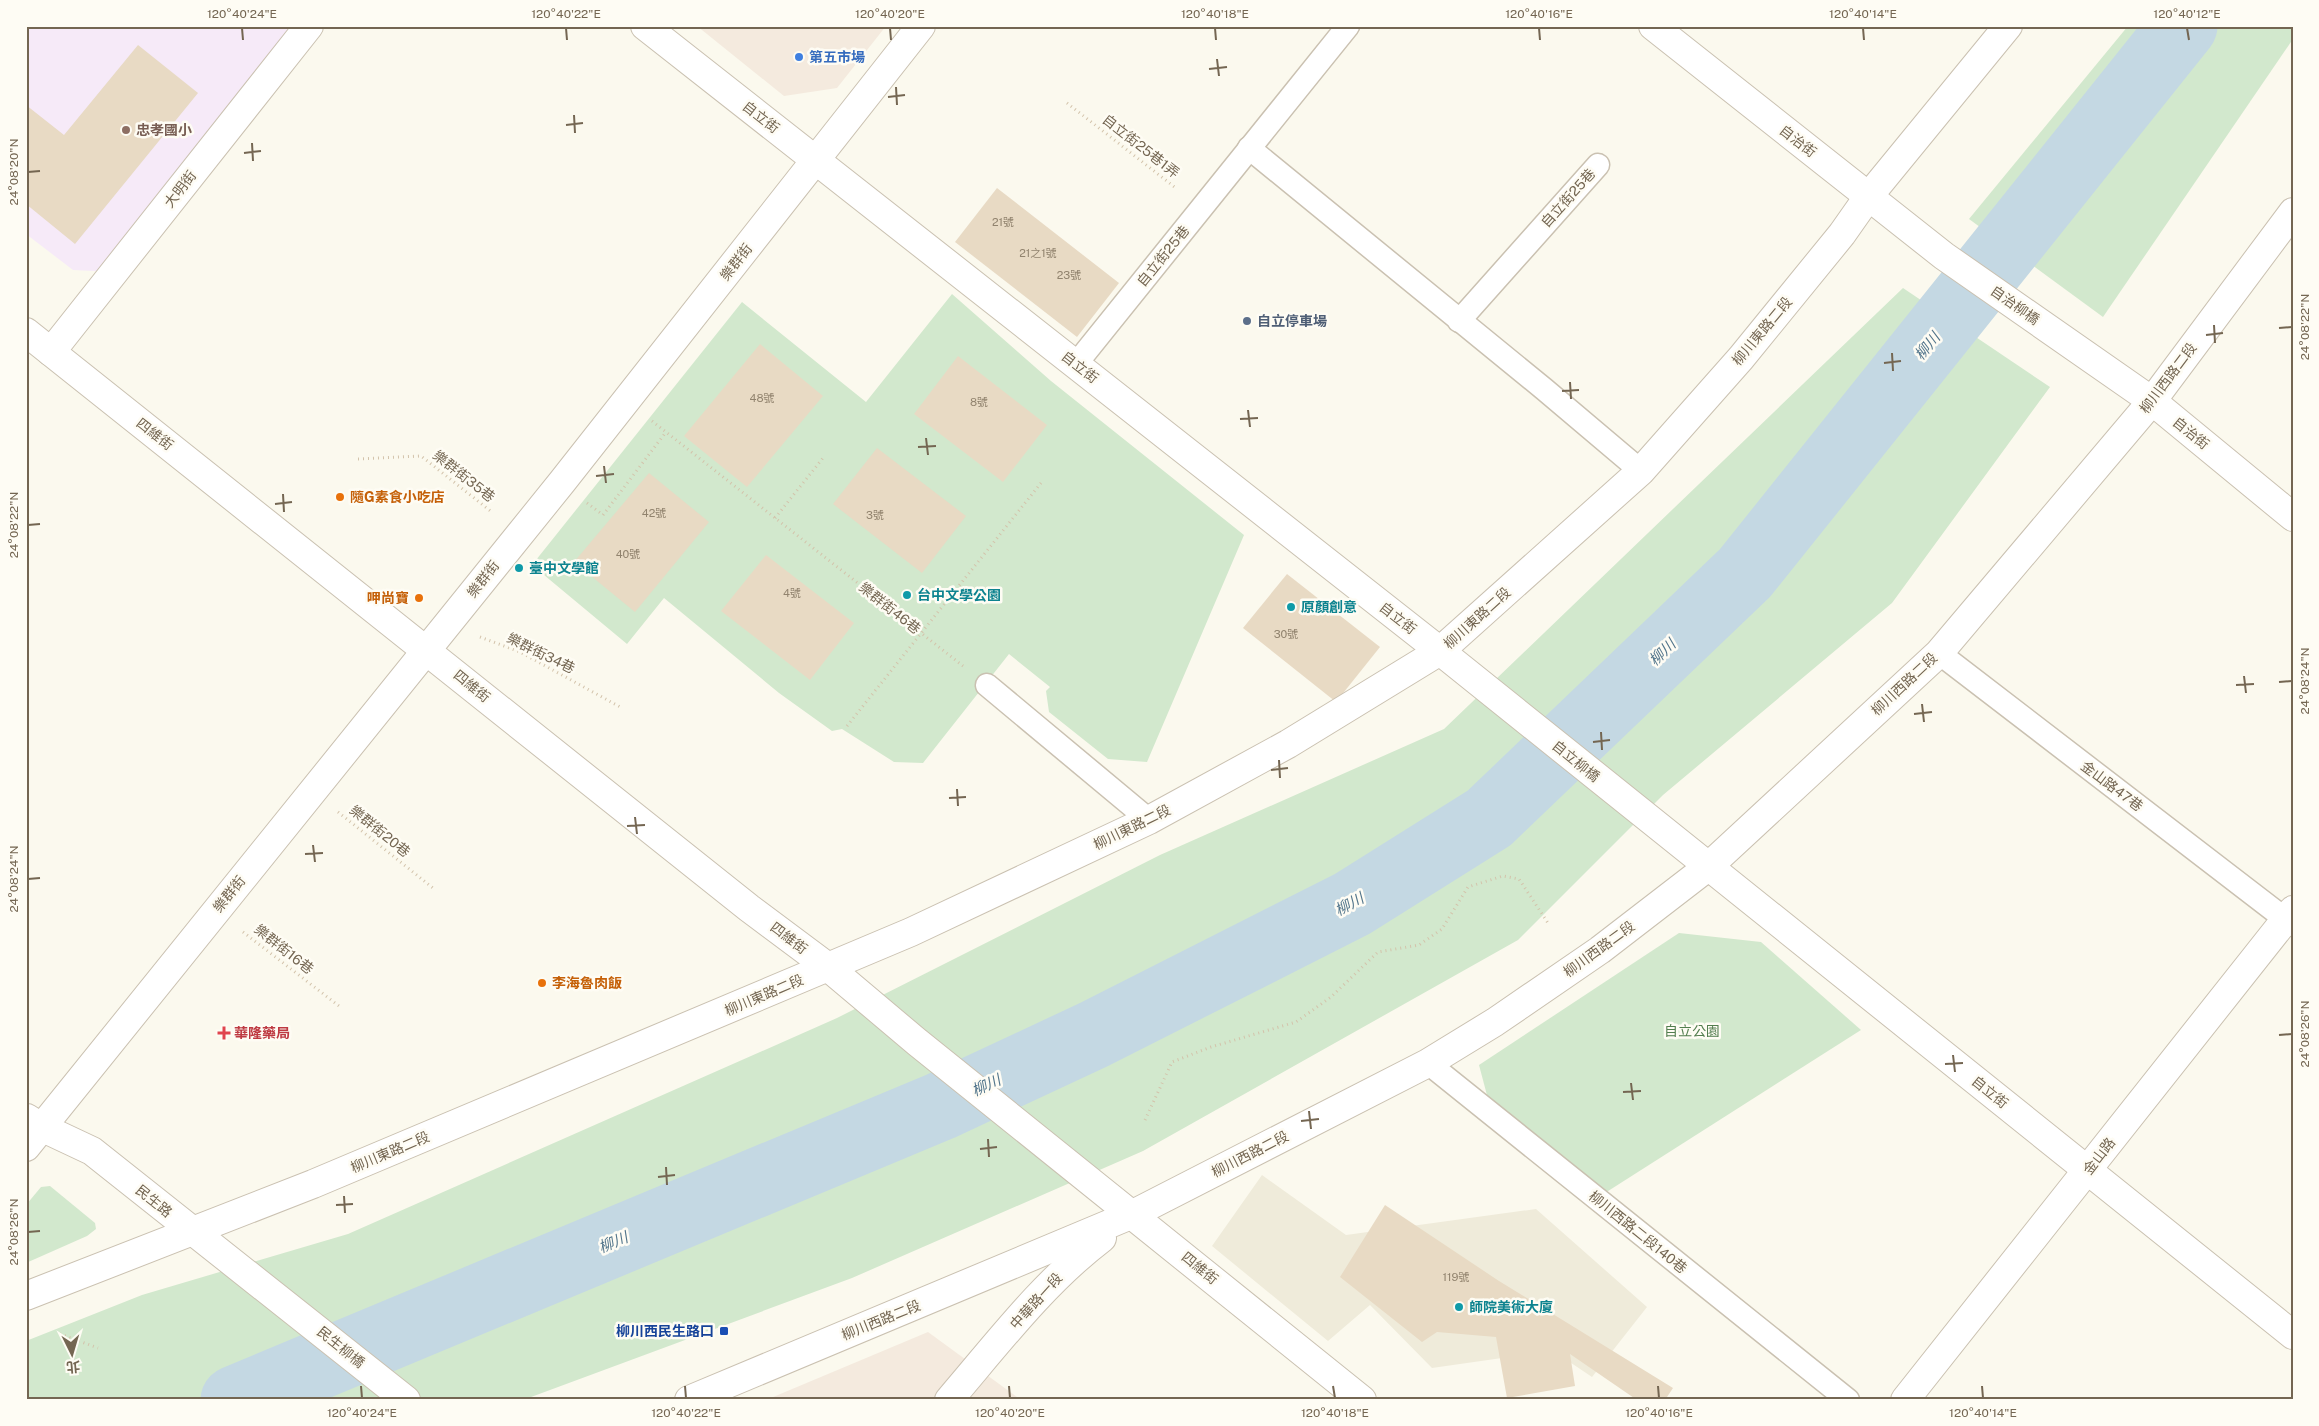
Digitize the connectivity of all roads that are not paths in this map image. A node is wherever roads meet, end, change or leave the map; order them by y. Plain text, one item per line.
1 (309, 26) edge
2 (645, 26) edge
3 (921, 26) edge
4 (1653, 26) edge
5 (2008, 26) edge
6 (1336, 30) edge
7 (1249, 148) junction
8 (816, 160) junction
9 (1598, 165) dead end
10 (1868, 197) junction
11 (2293, 212) edge
12 (1944, 256) joint
13 (1459, 321) junction
14 (26, 332) edge
15 (51, 352) junction
16 (2086, 354) joint
17 (1076, 364) junction
18 (2152, 401) junction
19 (1641, 471) junction
20 (2293, 517) edge
21 (426, 650) junction
22 (1440, 651) junction
23 (1939, 653) junction
24 (987, 685) road end
25 (1513, 710) joint
26 (1640, 812) joint
27 (1150, 820) junction
28 (1709, 866) junction
29 (2290, 918) edge
30 (828, 967) junction
31 (1428, 1063) junction
32 (31, 1131) edge
33 (2088, 1170) junction
34 (1133, 1214) junction
35 (193, 1232) junction
36 (276, 1295) joint
37 (26, 1296) edge
38 (2293, 1335) edge
39 (406, 1400) edge
40 (689, 1400) edge
41 (949, 1400) edge
42 (1362, 1400) edge
43 (1848, 1400) edge
44 (1905, 1400) edge

1 - 15 street, 大明街
2 - 8 street, 自立街
3 - 8 street, 樂群街
4 - 10 street, 自治街
5 - 10 street, 柳川東路二段
6 - 7 lane, 自立街25巷
7 - 13 lane
7 - 17 lane, 自立街25巷
8 - 17 street, 自立街
8 - 21 street, 樂群街
9 - 13 lane, 自立街25巷
10 - 12 street, 自治街
10 - 19 street, 柳川東路二段
11 - 18 street, 柳川西路二段
12 - 16 street, 自治柳橋
13 - 19 lane
14 - 15 street, 四維街
15 - 21 street, 四維街
16 - 18 street, 自治街
17 - 22 street, 自立街
18 - 20 street, 自治街
18 - 23 street, 柳川西路二段
19 - 22 street, 柳川東路二段
21 - 30 street, 四維街
21 - 32 street, 樂群街
22 - 25 street, 自立街
22 - 27 street, 柳川東路二段
23 - 28 street, 柳川西路二段
23 - 29 lane, 金山路47巷
24 - 27 lane
25 - 26 street, 自立柳橋
26 - 28 street, 自立街
27 - 30 street, 柳川東路二段
28 - 31 street, 柳川西路二段
28 - 33 street, 自立街
29 - 33 street, 金山路
30 - 34 street, 四維街
30 - 35 street, 柳川東路二段
31 - 34 street, 柳川西路二段
31 - 43 lane, 柳川西路二段140巷
32 - 35 street, 民生路
33 - 38 street, 自立街
33 - 44 street, 金山路
34 - 40 street, 柳川西路二段
34 - 41 street, 中華路一段
34 - 42 street, 四維街
35 - 36 street, 民生路
35 - 37 street, 柳川東路二段
36 - 39 street, 民生柳橋

